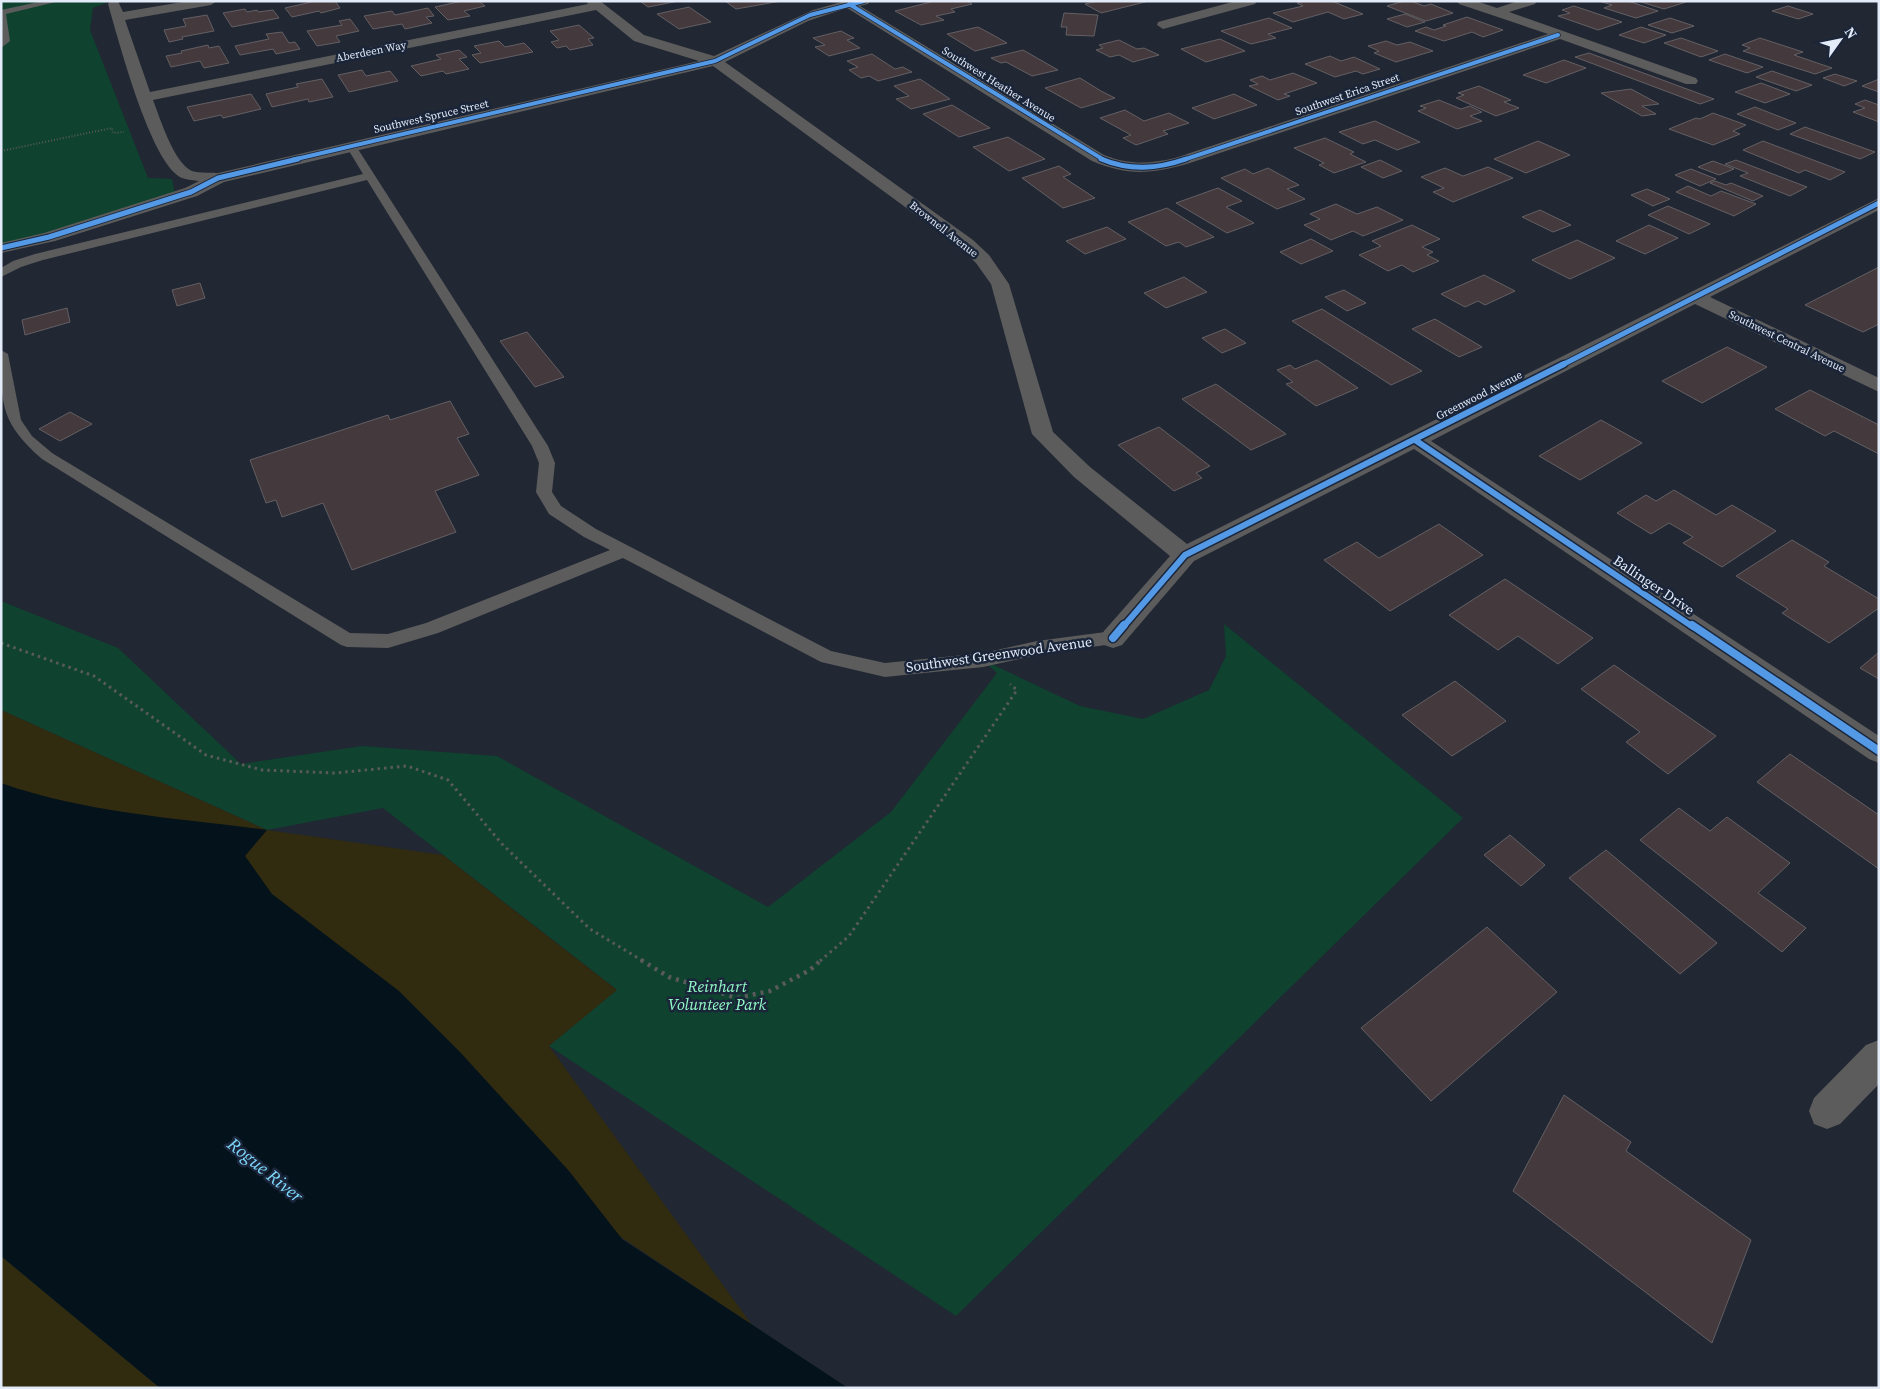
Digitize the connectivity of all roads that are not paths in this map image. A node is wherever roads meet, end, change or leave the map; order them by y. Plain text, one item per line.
1 (56, 1) edge
2 (211, 1) edge
3 (1251, 1) edge
4 (1462, 1) edge
5 (1531, 1) edge
6 (856, 3) edge
7 (595, 4) edge
8 (1, 13) edge
9 (1495, 13) junction
10 (1163, 26) dead end
11 (1558, 35) junction
12 (1, 45) edge
13 (716, 61) junction
14 (1691, 81) dead end
15 (144, 97) junction
16 (351, 146) junction
17 (1142, 170) joint
18 (370, 176) junction
19 (218, 178) junction
20 (1879, 202) edge
21 (1, 248) edge
22 (1, 273) edge
23 (1695, 297) junction
24 (1, 354) edge
25 (1879, 386) edge
26 (1415, 440) junction
27 (624, 551) junction
28 (1185, 555) junction
29 (1113, 638) joint
30 (1879, 751) edge
31 (1879, 1058) edge
32 (1827, 1111) dead end

1 - 8 lane
2 - 15 street
3 - 10 street
4 - 9 street
5 - 9 street
6 - 13 street, Southwest Spruce Street
6 - 17 street, Southwest Heather Avenue
7 - 13 street, Brownell Avenue
7 - 15 street, Aberdeen Way
8 - 12 lane
9 - 11 street
11 - 14 street
11 - 17 street, Southwest Erica Street
13 - 16 street, Southwest Spruce Street
13 - 28 street, Brownell Avenue
15 - 19 street
16 - 18 lane, Southwest Greenwood Avenue
16 - 19 street, Southwest Spruce Street
18 - 22 lane
18 - 27 lane, Southwest Greenwood Avenue
19 - 21 street, Southwest Spruce Street
20 - 23 street, Greenwood Avenue
23 - 25 street, Southwest Central Avenue
23 - 26 street, Greenwood Avenue
24 - 27 lane
26 - 28 street, Greenwood Avenue
26 - 30 street, Ballinger Drive
27 - 29 lane, Southwest Greenwood Avenue
28 - 29 street, Greenwood Avenue
31 - 32 street

